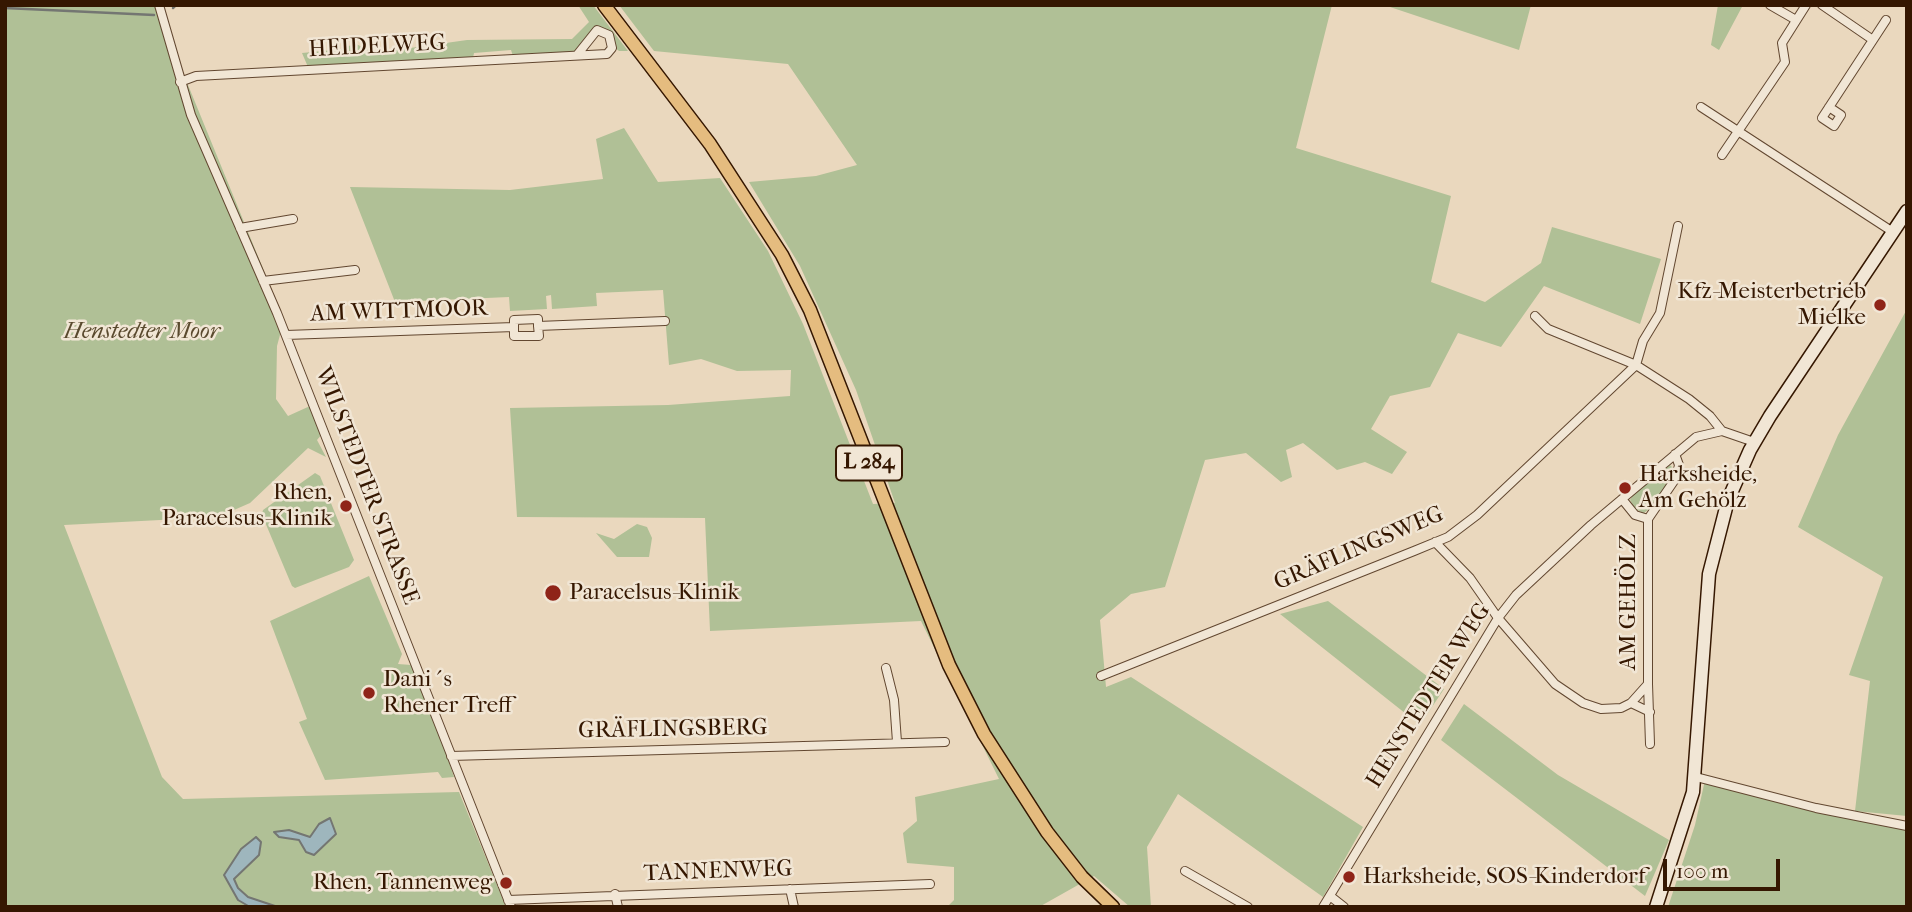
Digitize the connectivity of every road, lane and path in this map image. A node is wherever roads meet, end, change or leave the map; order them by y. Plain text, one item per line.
1 (159, 5) edge
2 (604, 5) edge
3 (1770, 5) edge
4 (1806, 5) edge
5 (1824, 6) edge
6 (1796, 20) junction
7 (1886, 20) dead end
8 (1873, 40) junction
9 (577, 55) dead end
10 (180, 82) junction
11 (1701, 107) dead end
12 (1829, 107) dead end
13 (1738, 131) junction
14 (1722, 156) dead end
15 (1907, 211) edge
16 (293, 219) dead end
17 (1678, 226) dead end
18 (240, 228) junction
19 (1894, 232) junction
20 (355, 270) dead end
21 (264, 281) junction
22 (1535, 316) dead end
23 (665, 321) dead end
24 (538, 326) junction
25 (514, 327) junction
26 (286, 335) junction
27 (1636, 365) junction
28 (1722, 431) junction
29 (1754, 442) junction
30 (1675, 454) junction
31 (1622, 499) junction
32 (1648, 519) junction
33 (1435, 542) junction
34 (1498, 618) junction
35 (886, 668) dead end
36 (1101, 676) dead end
37 (1648, 684) junction
38 (1631, 703) junction
39 (1650, 712) junction
40 (945, 741) dead end
41 (897, 742) junction
42 (1650, 744) dead end
43 (451, 756) junction
44 (1696, 776) junction
45 (1907, 826) edge
46 (1185, 871) dead end
47 (930, 884) dead end
48 (790, 889) junction
49 (615, 894) junction
50 (1330, 896) junction
51 (509, 903) edge
52 (618, 907) edge
53 (794, 907) edge
54 (1113, 907) edge
55 (1248, 907) edge
56 (1323, 907) edge
57 (1343, 907) edge
58 (1656, 907) edge

1 - 10 street, WILSTEDTER STRASSE
2 - 54 main road, L 284
3 - 6 street
4 - 6 street
5 - 8 street
6 - 13 street
7 - 8 street
8 - 12 street
9 - 10 street, HEIDELWEG
10 - 18 street, WILSTEDTER STRASSE
11 - 13 street
13 - 14 street
13 - 19 street
15 - 19 main road
16 - 18 street
17 - 27 street
18 - 21 street, WILSTEDTER STRASSE
19 - 29 main road
20 - 21 street
21 - 26 street, WILSTEDTER STRASSE
22 - 27 street
23 - 24 street, AM WITTMOOR
24 - 25 street, AM WITTMOOR
24 - 25 street, AM WITTMOOR
25 - 26 street, AM WITTMOOR
26 - 43 street, WILSTEDTER STRASSE
27 - 28 street
27 - 33 street, GRÄFLINGSWEG
28 - 29 street
28 - 30 street, HENSTEDTER WEG
29 - 44 main road
30 - 31 street, HENSTEDTER WEG
30 - 32 street, AM GEHÖLZ
31 - 32 street, AM GEHÖLZ
31 - 34 street, HENSTEDTER WEG
32 - 37 street, AM GEHÖLZ
33 - 34 street, AM GEHÖLZ
33 - 36 street, GRÄFLINGSWEG
34 - 38 street, AM GEHÖLZ
34 - 50 street, HENSTEDTER WEG
35 - 41 street
37 - 38 street, AM GEHÖLZ
37 - 39 street, AM GEHÖLZ
38 - 39 street, AM GEHÖLZ
39 - 42 street, AM GEHÖLZ
40 - 41 street, GRÄFLINGSBERG
41 - 43 street, GRÄFLINGSBERG
43 - 51 street, WILSTEDTER STRASSE
44 - 45 street
44 - 58 main road
46 - 55 street
47 - 48 street, TANNENWEG
48 - 49 street, TANNENWEG
48 - 53 street
49 - 51 street, TANNENWEG
49 - 52 street
50 - 56 street, HENSTEDTER WEG
50 - 57 street

